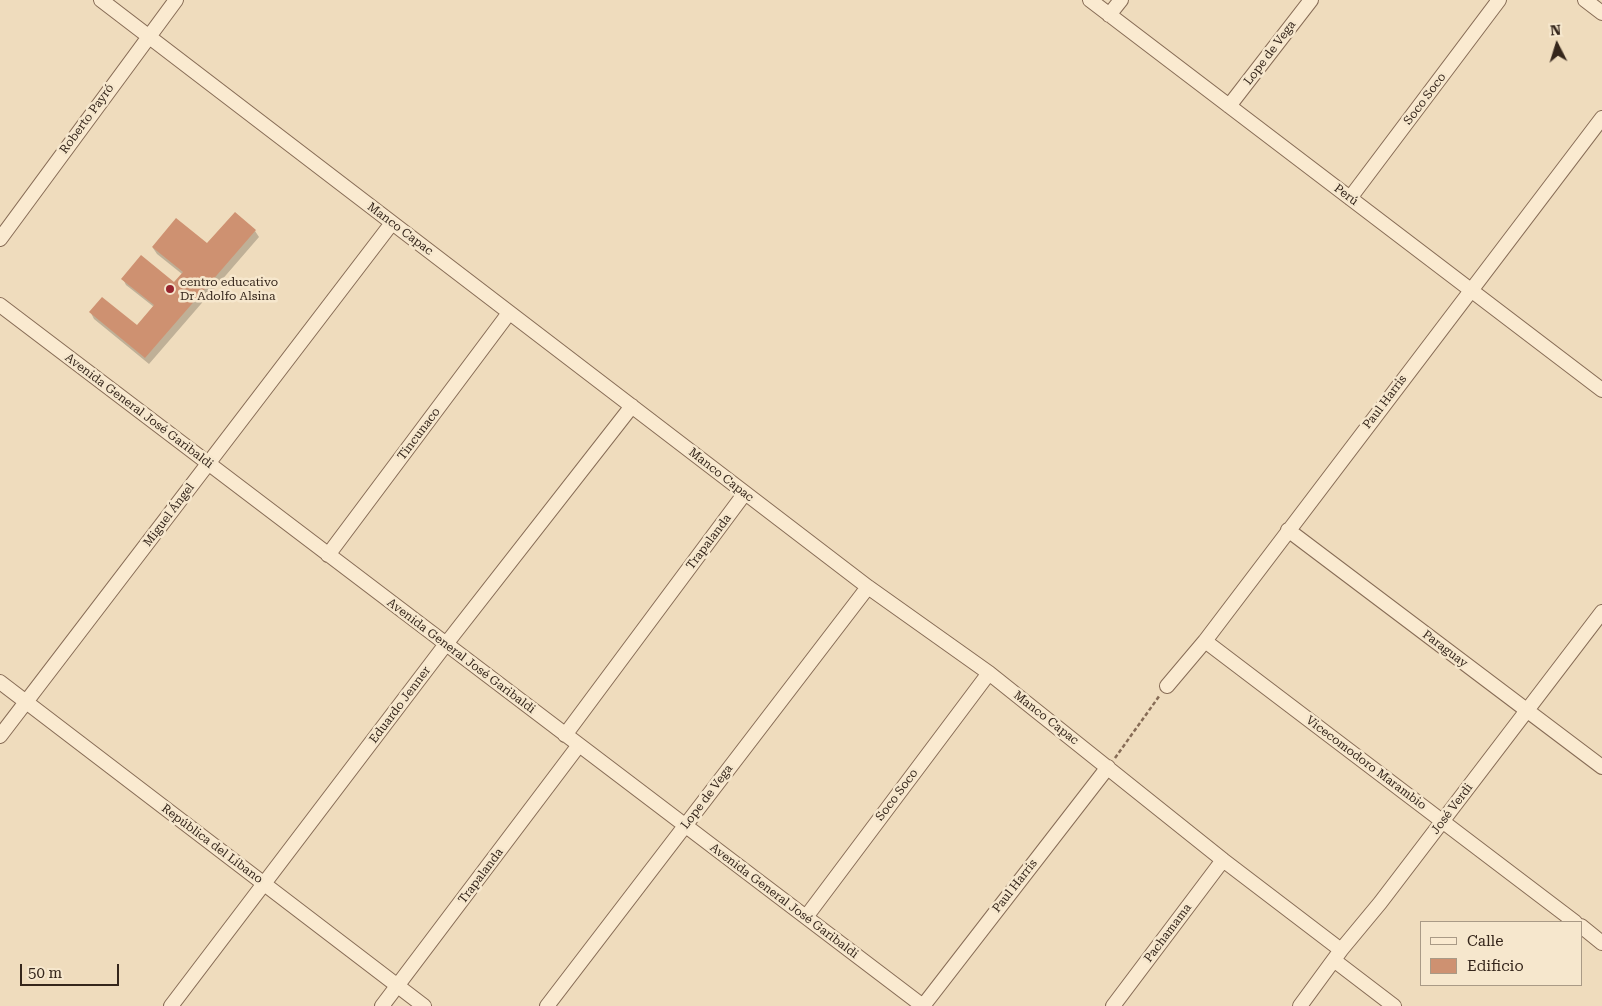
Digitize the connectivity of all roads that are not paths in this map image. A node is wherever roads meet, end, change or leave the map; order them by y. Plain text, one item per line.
1 (101, 0) edge
2 (176, 0) edge
3 (1090, 0) edge
4 (1121, 0) edge
5 (1311, 0) edge
6 (1499, 0) edge
7 (1585, 0) edge
8 (1602, 13) edge
9 (1109, 15) junction
10 (148, 36) junction
11 (1229, 106) junction
12 (1602, 118) edge
13 (1350, 198) junction
14 (392, 223) junction
15 (0, 239) edge
16 (1471, 290) junction
17 (0, 306) edge
18 (509, 313) junction
19 (1602, 390) edge
20 (632, 406) junction
21 (208, 464) junction
22 (745, 493) junction
23 (1288, 530) junction
24 (328, 554) junction
25 (868, 587) junction
26 (1602, 612) edge
27 (1205, 641) junction
28 (446, 644) junction
29 (988, 673) junction
30 (0, 682) edge
31 (1167, 686) road end
32 (26, 702) junction
33 (1527, 710) junction
34 (565, 735) junction
35 (0, 736) edge
36 (580, 745) junction
37 (1108, 767) junction
38 (1602, 767) edge
39 (1442, 821) junction
40 (685, 826) junction
41 (1223, 860) junction
42 (264, 884) junction
43 (806, 917) junction
44 (1574, 921) edge
45 (1582, 927) edge
46 (1602, 943) edge
47 (1338, 955) junction
48 (397, 986) junction
49 (172, 1006) edge
50 (382, 1006) edge
51 (424, 1006) edge
52 (547, 1006) edge
53 (923, 1006) edge
54 (1113, 1006) edge
55 (1300, 1006) edge
56 (1394, 1006) edge

1 - 10 street, Manco Capac
2 - 10 street, Roberto Payró
3 - 9 street, Perú
4 - 9 street
5 - 11 street, Lope de Vega
6 - 13 street, Soco Soco
7 - 8 street
9 - 11 street, Perú
10 - 14 street, Manco Capac
10 - 15 street, Roberto Payró
11 - 13 street, Perú
12 - 16 street, Paul Harris
13 - 16 street, Perú
14 - 18 street, Manco Capac
14 - 21 street, Miguel Ángel
16 - 19 street, Perú
16 - 23 street, Paul Harris
17 - 21 street, Avenida General José Garibaldi
18 - 20 street, Manco Capac
18 - 24 street, Tincunaco
20 - 22 street, Manco Capac
20 - 28 street, Eduardo Jenner
21 - 24 street, Avenida General José Garibaldi
21 - 32 street, Miguel Ángel
22 - 25 street, Manco Capac
22 - 34 street, Trapalanda
23 - 27 street, Paul Harris
23 - 33 street, Paraguay
24 - 28 street, Avenida General José Garibaldi
25 - 29 street, Manco Capac
25 - 40 street, Lope de Vega
26 - 33 street, José Verdi
27 - 31 street, Paul Harris
27 - 39 street, Vicecomodoro Marambio
28 - 34 street, Avenida General José Garibaldi
28 - 42 street, Eduardo Jenner
29 - 37 street, Manco Capac
29 - 43 street, Soco Soco
30 - 32 street, República del Líbano
32 - 35 street, Miguel Ángel
32 - 42 street, República del Líbano
33 - 38 street, Paraguay
33 - 39 street, José Verdi
34 - 36 street, Avenida General José Garibaldi
36 - 40 street, Avenida General José Garibaldi
36 - 48 street, Trapalanda
37 - 41 street, Manco Capac
37 - 53 street, Paul Harris
39 - 44 street, Vicecomodoro Marambio
39 - 47 street, José Verdi
40 - 43 street, Avenida General José Garibaldi
40 - 52 street, Lope de Vega
41 - 47 street, Manco Capac
41 - 54 street, Pachamama
42 - 48 street, República del Líbano
42 - 49 street, Eduardo Jenner
43 - 53 street, Avenida General José Garibaldi
45 - 46 street
47 - 55 street, José Verdi
47 - 56 street, Manco Capac
48 - 50 street, Trapalanda
48 - 51 street, República del Líbano

